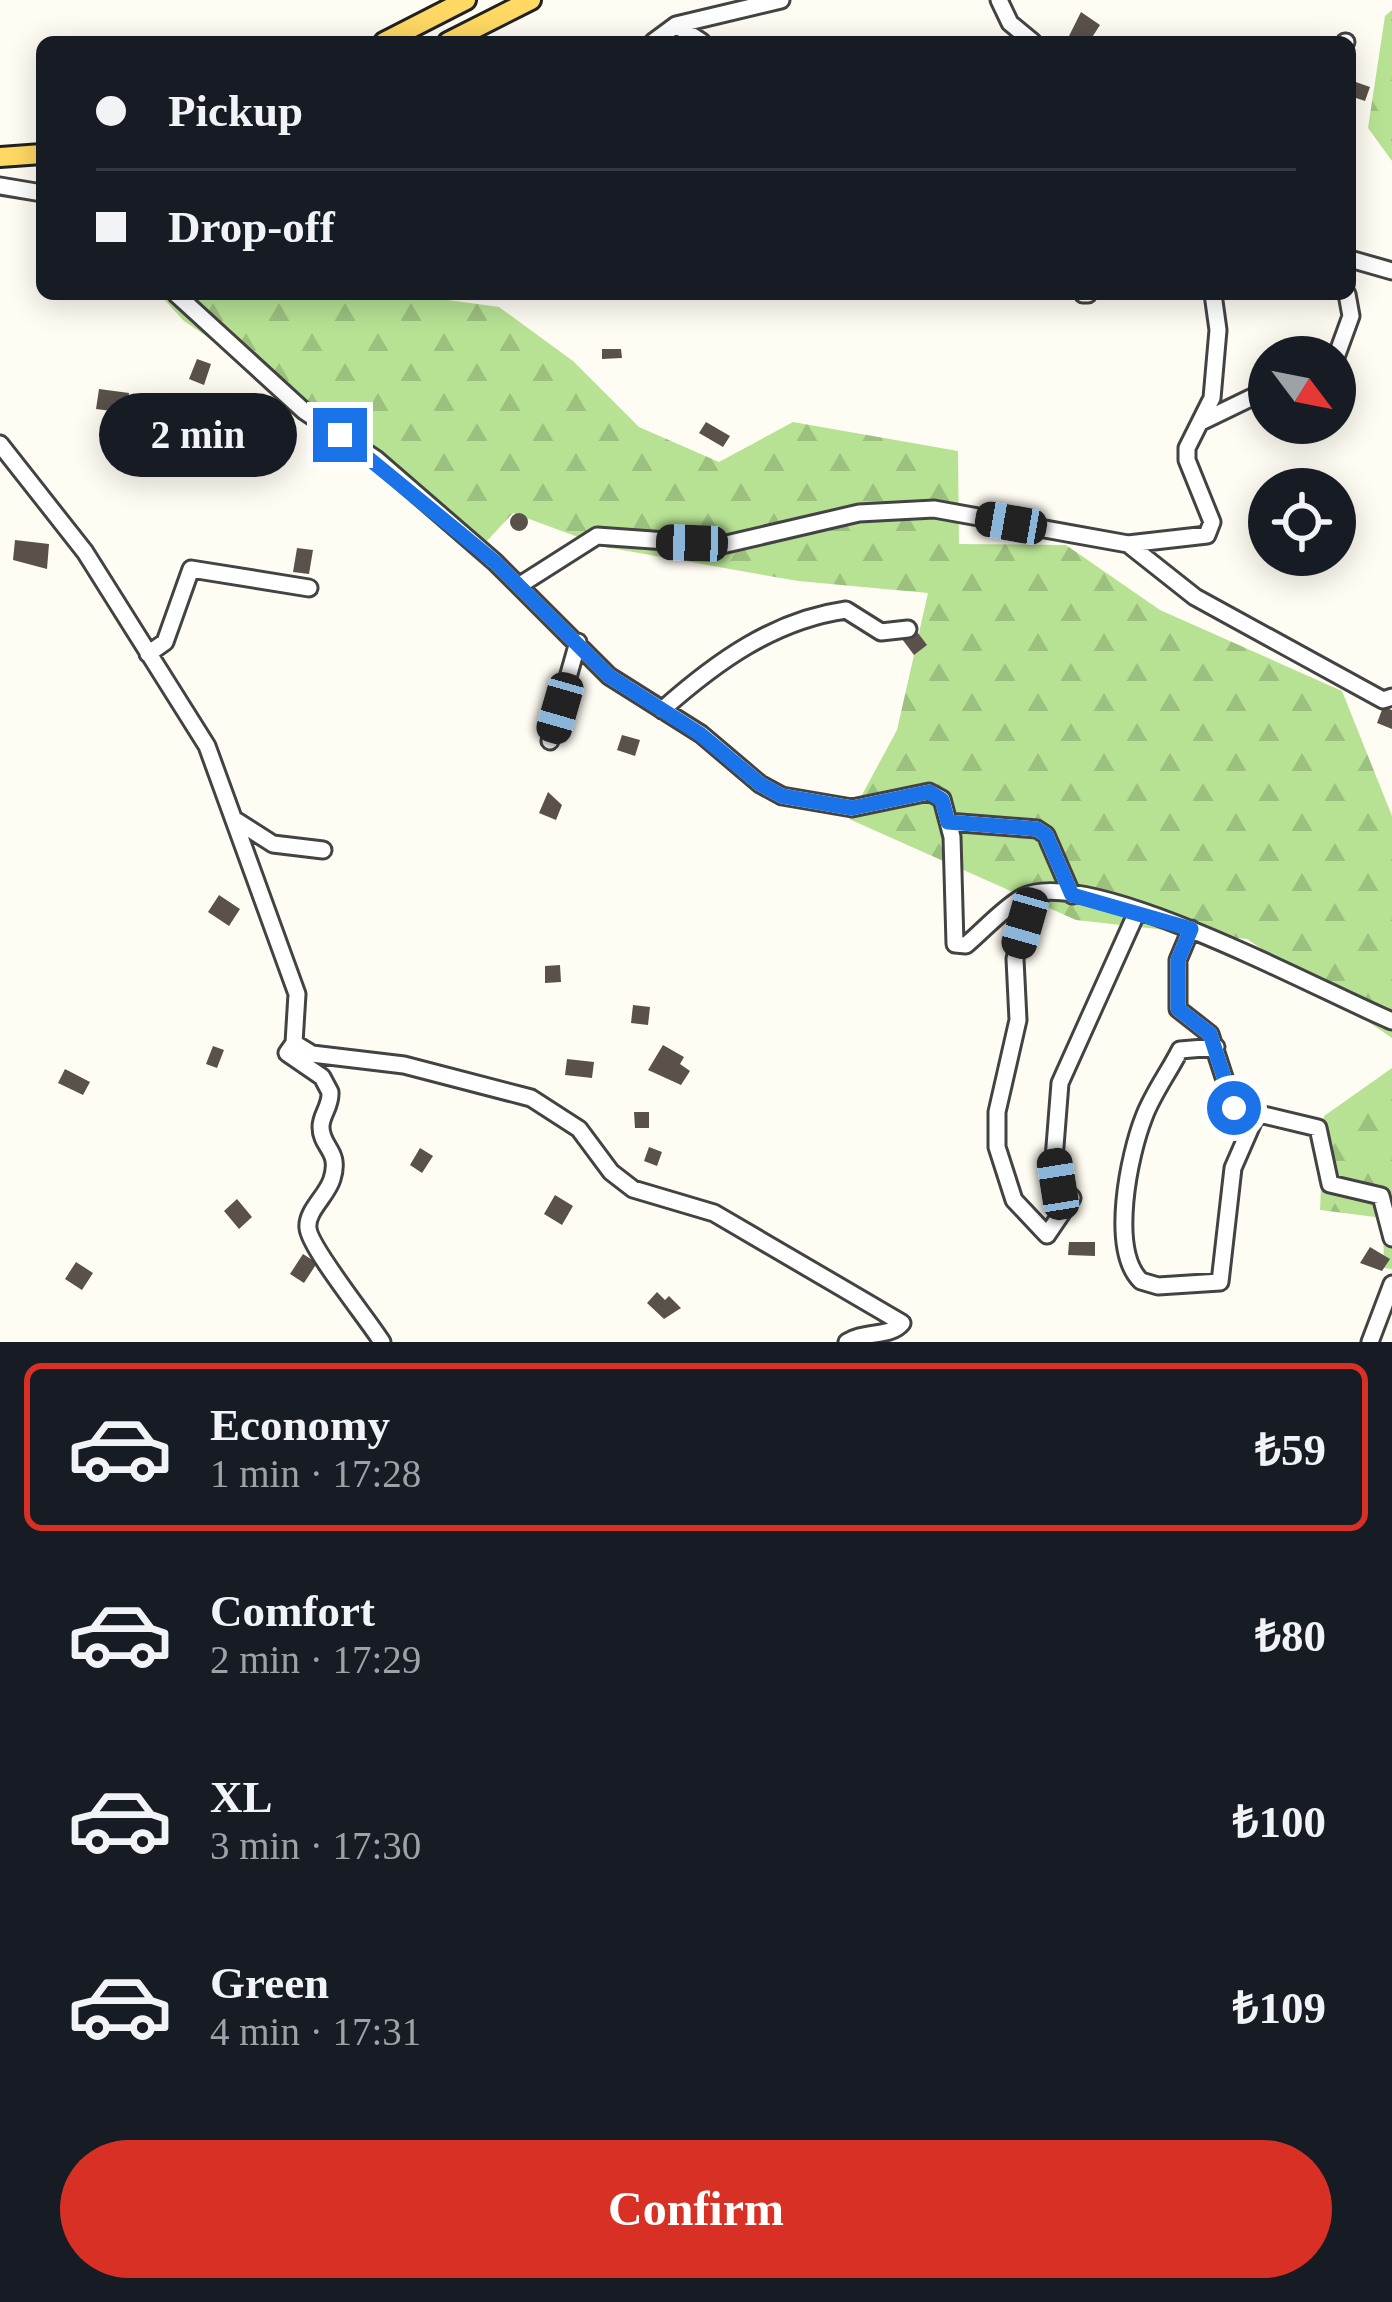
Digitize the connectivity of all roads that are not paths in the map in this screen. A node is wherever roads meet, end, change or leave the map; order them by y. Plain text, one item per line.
1 (466, 0) edge
2 (531, 0) edge
3 (781, 0) edge
4 (999, 0) edge
5 (676, 26) junction
6 (396, 36) edge
7 (460, 36) edge
8 (662, 36) edge
9 (692, 36) edge
10 (1026, 36) edge
11 (36, 155) edge
12 (0, 158) edge
13 (0, 186) edge
14 (36, 192) edge
15 (1356, 261) edge
16 (1392, 271) edge
17 (183, 300) edge
18 (1214, 300) edge
19 (1348, 300) edge
20 (1344, 336) edge
21 (1248, 399) edge
22 (1200, 423) junction
23 (0, 444) edge
24 (1128, 544) junction
25 (520, 585) junction
26 (309, 588) dead end
27 (908, 628) dead end
28 (578, 642) junction
29 (148, 654) junction
30 (1392, 697) edge
31 (662, 710) junction
32 (550, 740) dead end
33 (237, 821) junction
34 (948, 822) junction
35 (323, 850) dead end
36 (1030, 895) junction
37 (1072, 895) junction
38 (1137, 912) junction
39 (1191, 929) junction
40 (1392, 1021) edge
41 (294, 1043) junction
42 (1216, 1046) junction
43 (1257, 1113) junction
44 (1392, 1238) edge
45 (1392, 1284) edge
46 (382, 1342) edge
47 (847, 1342) edge
48 (1370, 1342) edge

1 - 6 main road
2 - 7 main road
3 - 5 street
4 - 10 street
5 - 8 street
5 - 9 street
11 - 12 main road
13 - 14 street
15 - 16 street
17 - 25 street
18 - 22 street
19 - 20 street
21 - 22 street
22 - 24 street
23 - 29 street
24 - 25 street
24 - 30 street
25 - 28 street
26 - 29 street
27 - 31 street
28 - 31 street
28 - 32 street
29 - 33 street
31 - 34 street
33 - 35 street
33 - 41 street
34 - 36 street
34 - 37 street
36 - 37 street
36 - 38 street
37 - 38 street
38 - 39 street
39 - 40 street
39 - 42 street
41 - 46 street
41 - 47 street
42 - 43 street
42 - 43 street
43 - 44 street
45 - 48 street

